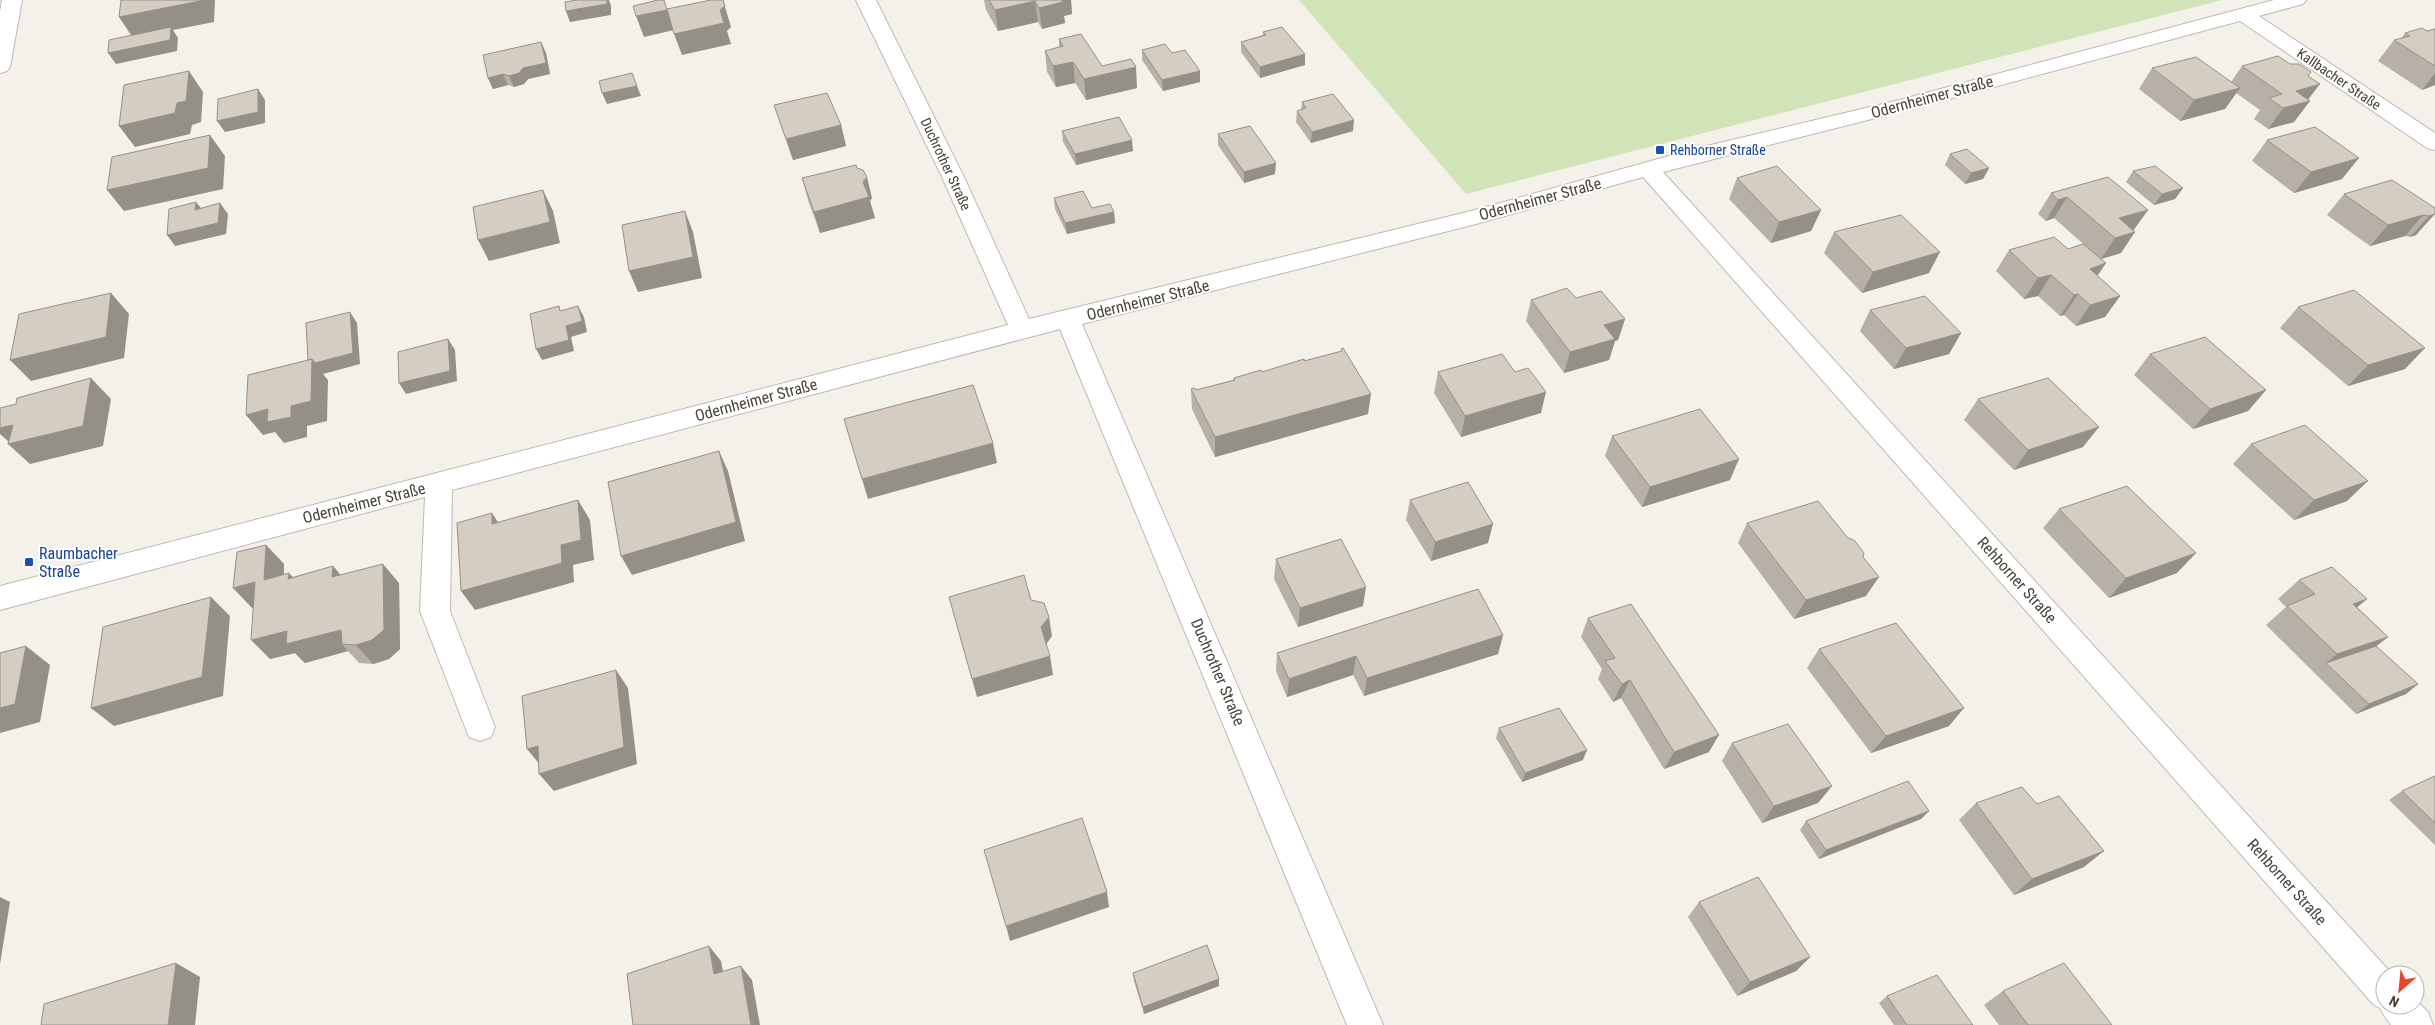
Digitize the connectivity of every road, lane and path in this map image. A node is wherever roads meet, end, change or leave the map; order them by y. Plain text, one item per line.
1 (12, 0) edge
2 (866, 0) edge
3 (2296, 0) edge
4 (2242, 14) junction
5 (0, 67) edge
6 (2435, 143) edge
7 (1648, 169) junction
8 (1068, 319) junction
9 (1022, 330) junction
10 (439, 483) junction
11 (0, 598) edge
12 (480, 727) dead end
13 (2375, 981) edge
14 (2406, 1015) edge
15 (1365, 1025) edge
16 (2415, 1025) edge

1 - 5 street
2 - 9 street, Duchrother Straße
3 - 4 street, Odernheimer Straße
4 - 6 street, Kallbacher Straße
4 - 7 street, Odernheimer Straße
7 - 8 street, Odernheimer Straße
7 - 13 street, Rehborner Straße
8 - 9 street, Odernheimer Straße
8 - 15 street, Duchrother Straße
9 - 10 street, Odernheimer Straße
10 - 11 street, Odernheimer Straße
10 - 12 street
14 - 16 street

